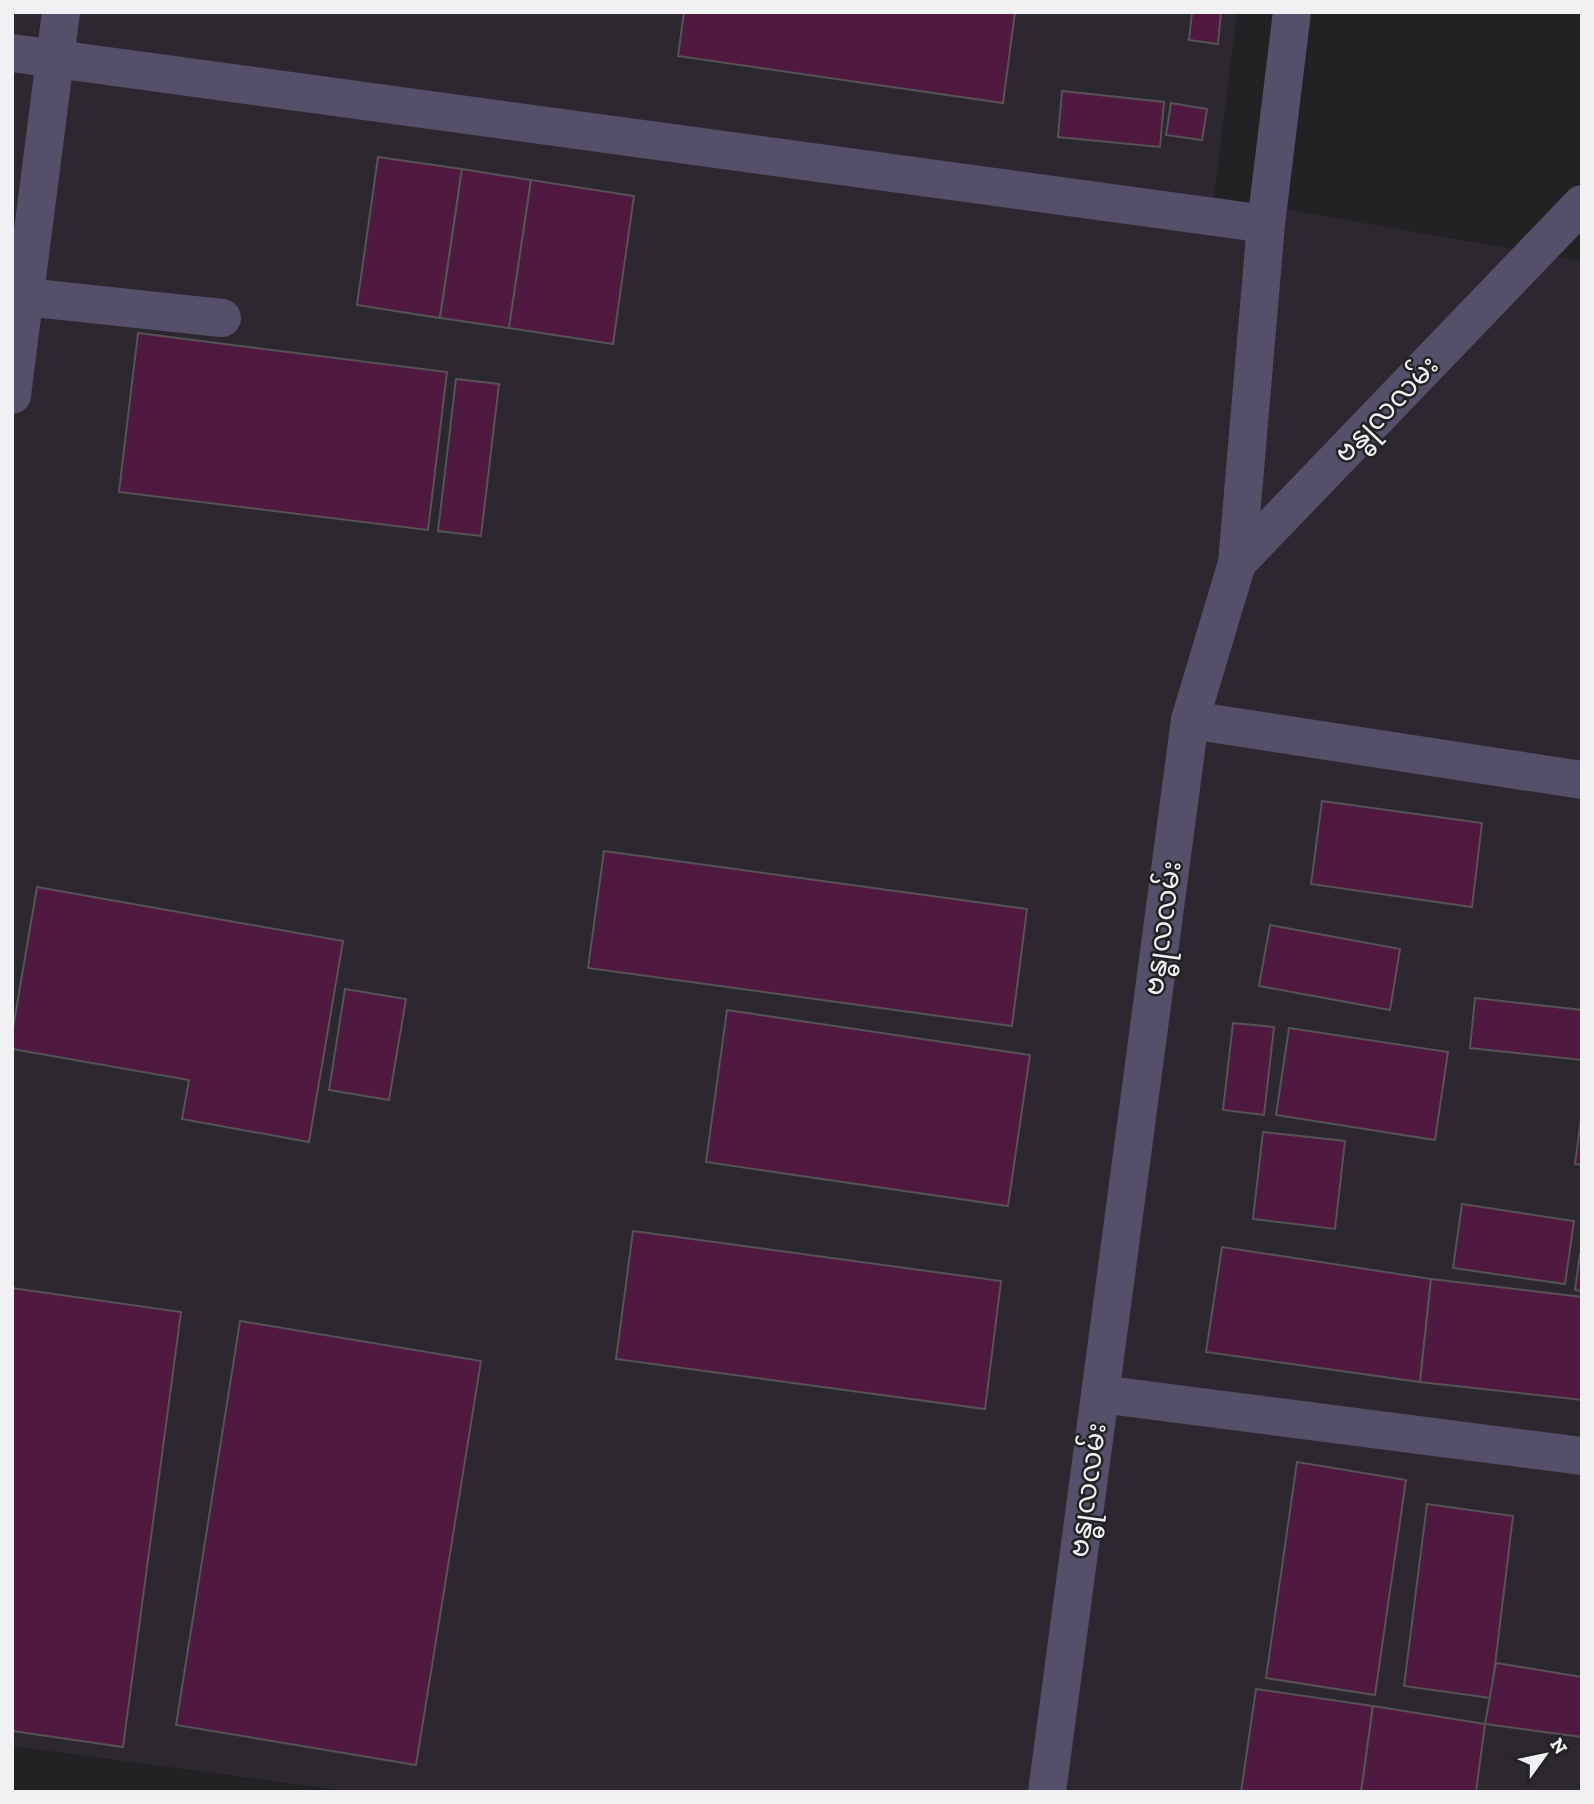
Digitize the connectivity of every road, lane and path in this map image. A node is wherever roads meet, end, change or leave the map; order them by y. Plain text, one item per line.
1 (61, 12) edge
2 (1292, 12) edge
3 (12, 53) edge
4 (55, 58) junction
5 (1576, 217) edge
6 (1266, 224) junction
7 (25, 297) junction
8 (222, 318) dead end
9 (12, 395) edge
10 (1237, 563) junction
11 (1190, 720) junction
12 (1582, 780) edge
13 (1100, 1394) junction
14 (1582, 1456) edge
15 (1047, 1792) edge

1 - 4 street
2 - 6 street
3 - 4 street
4 - 6 street
4 - 7 street
5 - 10 street, ဗန္ဓုလလမ်း
6 - 10 street
7 - 8 street
7 - 9 street
10 - 11 street, ဗန္ဓုလလမ်း
11 - 12 street
11 - 13 street, ဗန္ဓုလလမ်း
13 - 14 street
13 - 15 street, ဗန္ဓုလလမ်း

